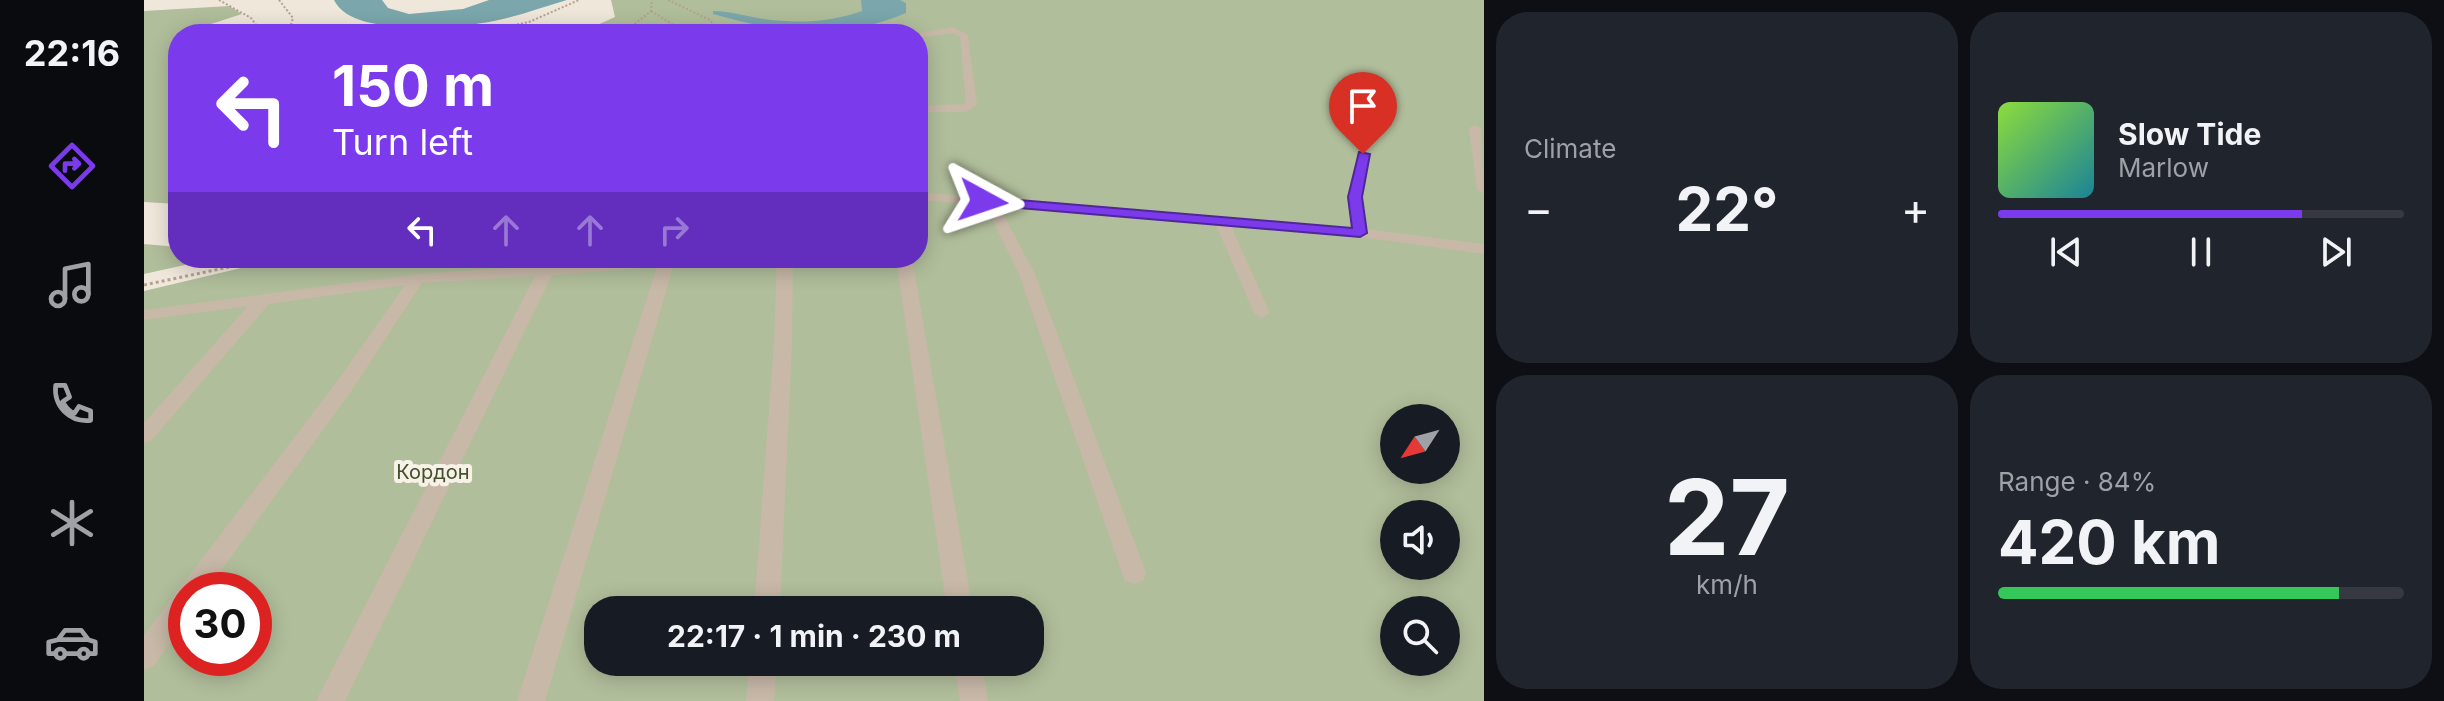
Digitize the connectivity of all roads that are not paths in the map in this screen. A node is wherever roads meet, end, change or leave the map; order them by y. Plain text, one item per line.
1 (928, 34) edge
2 (928, 109) edge
3 (1475, 128) dead end
4 (1363, 154) dead end
5 (1484, 190) edge
6 (928, 197) edge
7 (928, 209) edge
8 (1221, 221) junction
9 (1360, 233) junction
10 (1484, 249) edge
11 (570, 268) edge
12 (665, 268) edge
13 (785, 268) edge
14 (906, 268) edge
15 (546, 270) junction
16 (417, 279) junction
17 (262, 301) junction
18 (1262, 313) dead end
19 (144, 315) edge
20 (144, 436) edge
21 (206, 572) edge
22 (1134, 573) dead end
23 (768, 596) edge
24 (958, 596) edge
25 (168, 624) edge
26 (144, 657) edge
27 (762, 676) edge
28 (970, 676) edge
29 (330, 701) edge
30 (531, 701) edge
31 (760, 701) edge
32 (974, 701) edge

1 - 2 street
3 - 5 street
4 - 9 street
6 - 8 street
7 - 22 street
8 - 9 street
8 - 18 street
9 - 10 street
11 - 15 street
12 - 30 street
13 - 23 street
14 - 24 street
15 - 16 street
15 - 29 street
16 - 17 street
16 - 21 street
17 - 19 street
17 - 20 street
25 - 26 street
27 - 31 street
28 - 32 street

